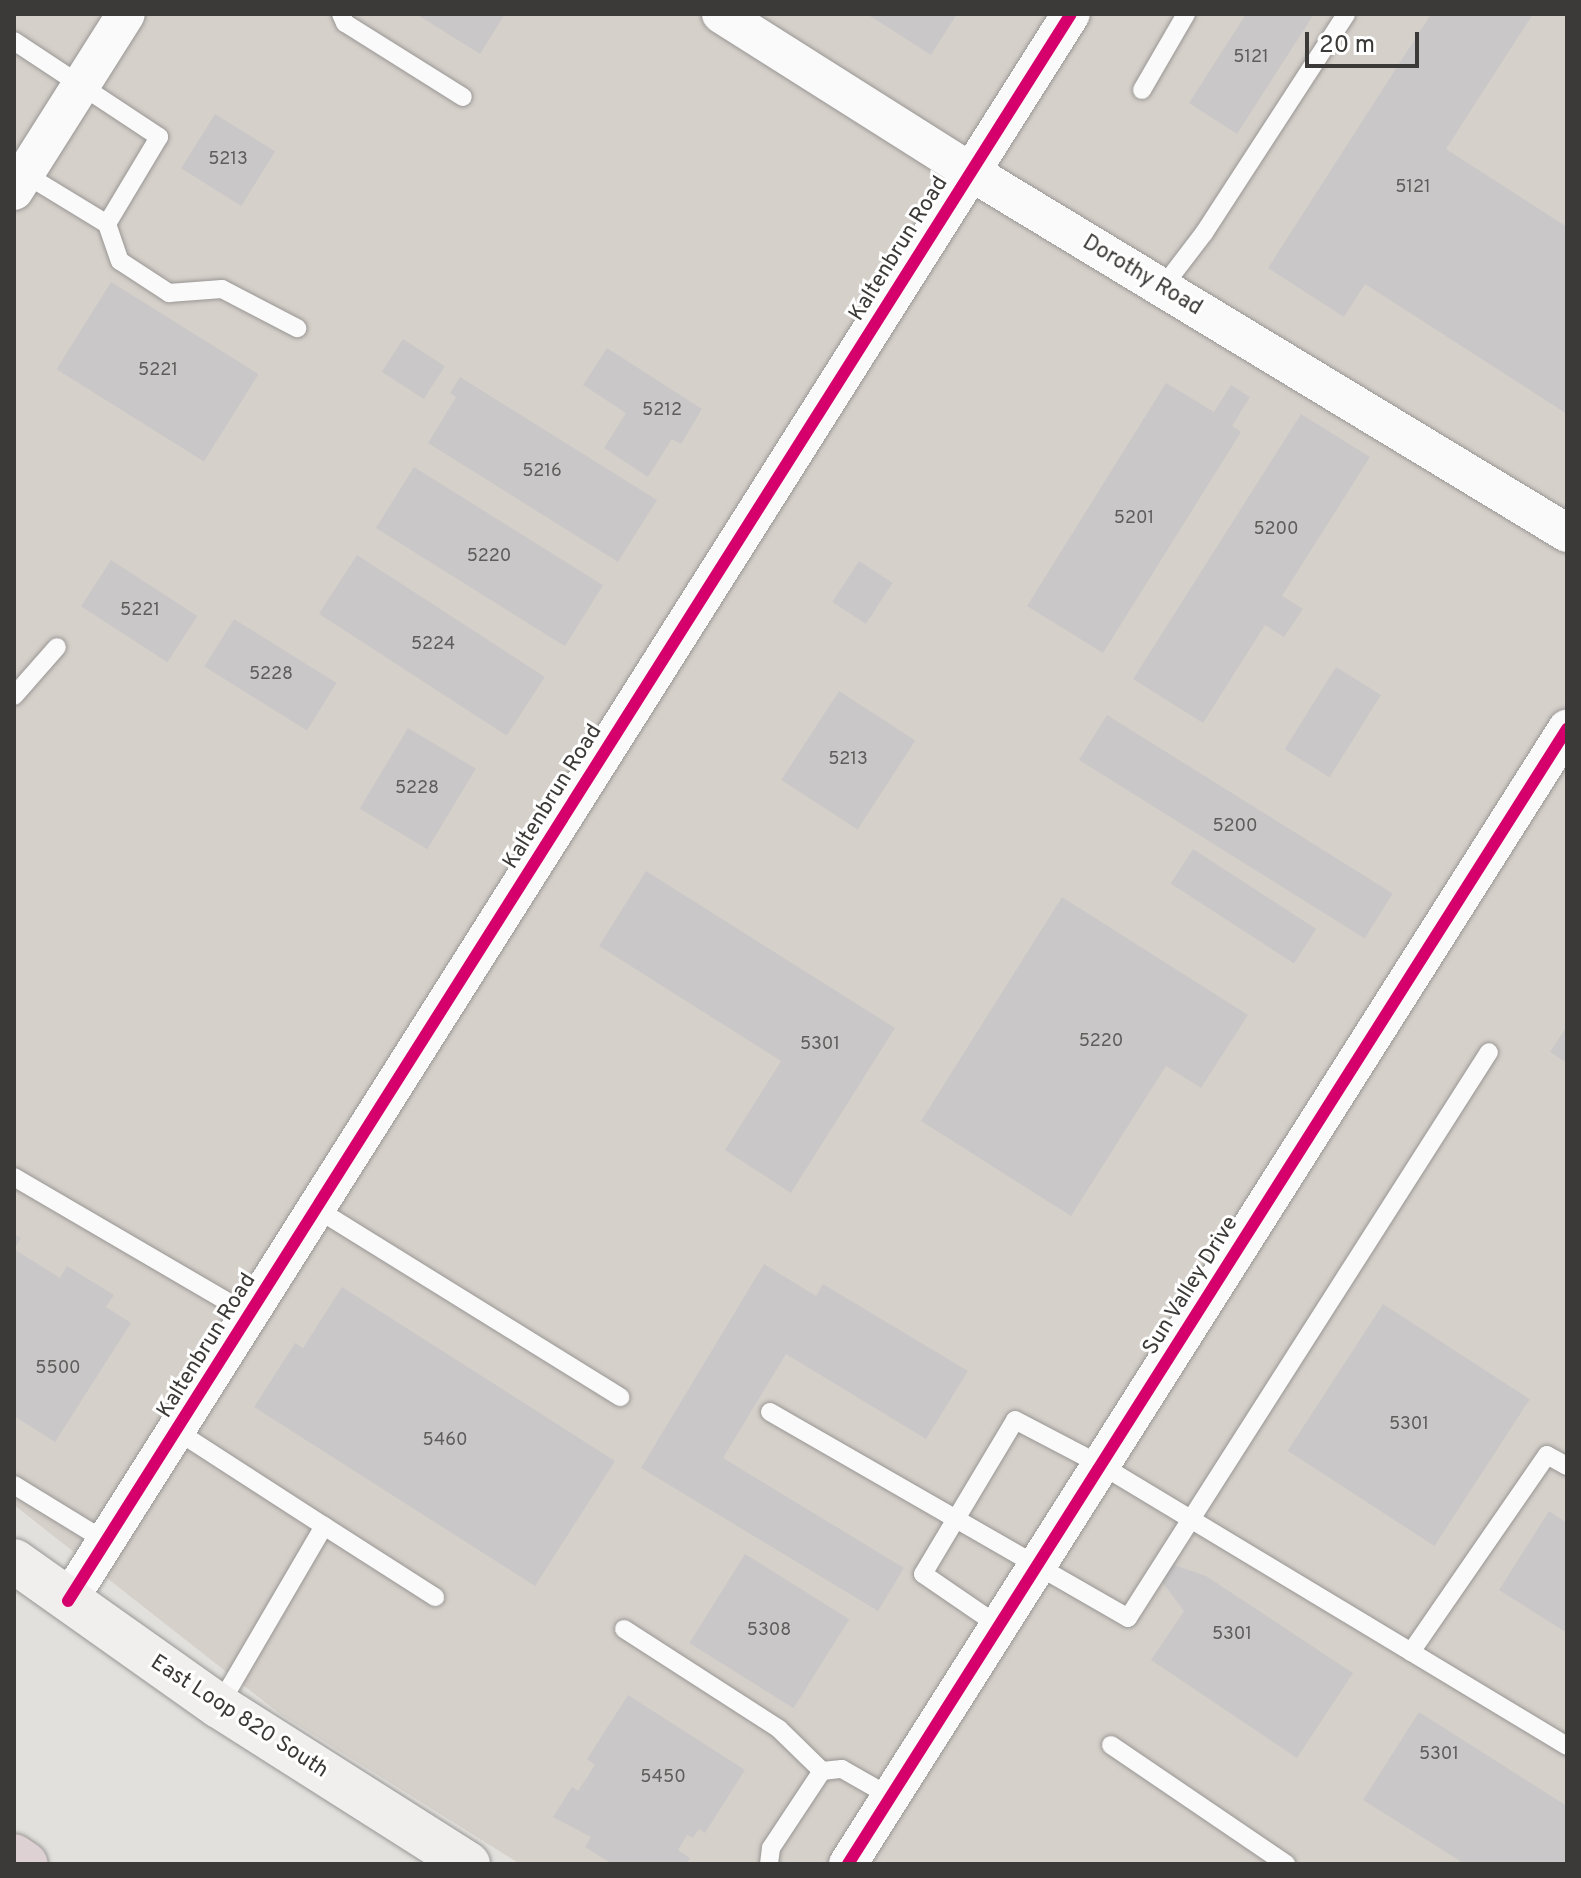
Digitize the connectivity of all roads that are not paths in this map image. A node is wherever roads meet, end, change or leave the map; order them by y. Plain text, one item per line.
1 (126, 14) edge
2 (341, 14) edge
3 (721, 14) edge
4 (1071, 14) edge
5 (1186, 14) edge
6 (1346, 14) edge
7 (14, 41) edge
8 (79, 87) junction
9 (1142, 90) dead end
10 (463, 97) dead end
11 (971, 172) junction
12 (20, 182) edge
13 (107, 224) junction
14 (1162, 288) junction
15 (297, 328) dead end
16 (1567, 533) edge
17 (57, 647) dead end
18 (14, 696) edge
19 (1567, 729) edge
20 (1489, 1052) dead end
21 (14, 1177) edge
22 (317, 1209) junction
23 (250, 1315) junction
24 (620, 1397) dead end
25 (770, 1412) dead end
26 (177, 1431) junction
27 (1101, 1465) junction
28 (1567, 1466) edge
29 (14, 1485) edge
30 (955, 1517) junction
31 (1188, 1519) junction
32 (324, 1526) junction
33 (107, 1542) junction
34 (14, 1561) edge
35 (1038, 1564) junction
36 (435, 1597) dead end
37 (68, 1601) junction
38 (999, 1626) junction
39 (624, 1629) dead end
40 (1411, 1652) junction
41 (219, 1706) junction
42 (1111, 1745) dead end
43 (1567, 1746) edge
44 (822, 1771) junction
45 (891, 1797) junction
46 (14, 1856) edge
47 (26, 1864) edge
48 (468, 1864) edge
49 (769, 1864) edge
50 (848, 1864) edge
51 (1286, 1864) edge

1 - 8 street
2 - 10 lane
3 - 11 street, Dorothy Road
4 - 11 street, Kaltenbrun Road
5 - 9 lane
6 - 14 lane
7 - 8 lane
8 - 12 street
8 - 13 lane
11 - 14 street, Dorothy Road
11 - 22 street, Kaltenbrun Road
12 - 13 lane
13 - 15 lane
14 - 16 street, Dorothy Road
17 - 18 lane
19 - 27 street, Sun Valley Drive
20 - 31 lane
21 - 23 lane
22 - 23 street, Kaltenbrun Road
22 - 24 lane
23 - 26 street, Kaltenbrun Road
25 - 30 lane
26 - 32 lane
26 - 33 street, Kaltenbrun Road
27 - 30 lane
27 - 31 lane
27 - 35 street, Sun Valley Drive
28 - 40 lane
29 - 33 lane
30 - 35 lane
30 - 38 lane
31 - 35 lane
31 - 40 lane
32 - 36 lane
32 - 41 lane
33 - 37 street, Kaltenbrun Road
34 - 37 main road, East Loop 820 South
35 - 38 street, Sun Valley Drive
37 - 41 main road, East Loop 820 South
38 - 45 street, Sun Valley Drive
39 - 44 lane
40 - 43 lane
41 - 48 main road, East Loop 820 South
42 - 51 lane
44 - 45 lane
44 - 49 lane
45 - 50 street, Sun Valley Drive
46 - 47 highway

